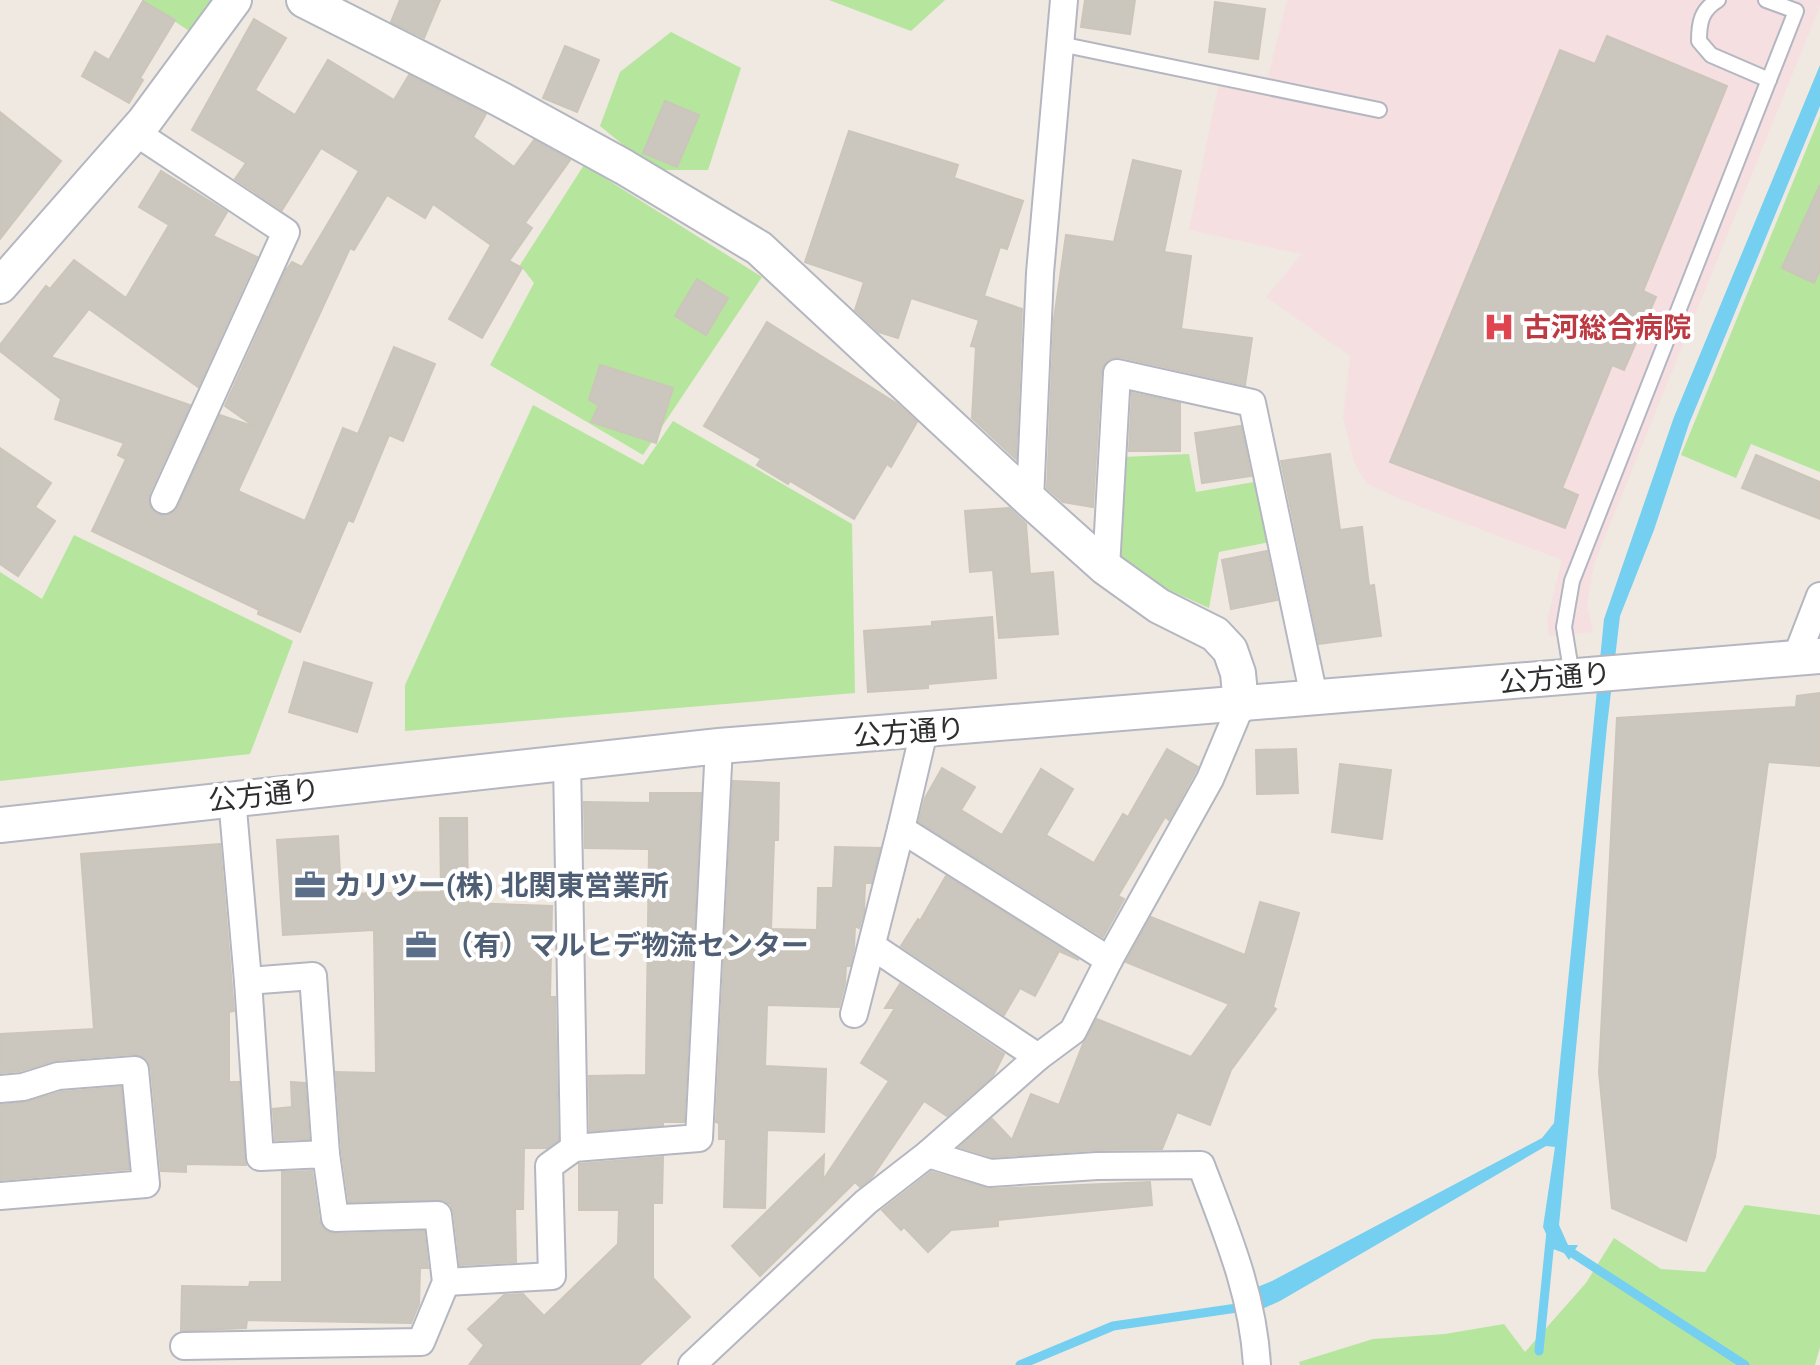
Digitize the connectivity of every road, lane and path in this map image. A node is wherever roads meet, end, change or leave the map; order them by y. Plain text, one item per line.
1 (234, 0) edge
2 (304, 0) edge
3 (1064, 0) edge
4 (1718, 0) edge
5 (1766, 0) edge
6 (1060, 44) junction
7 (1769, 80) junction
8 (1379, 110) dead end
9 (135, 132) junction
10 (0, 286) edge
11 (164, 500) dead end
12 (1030, 500) junction
13 (1106, 568) junction
14 (1820, 596) edge
15 (1808, 657) edge
16 (1572, 677) junction
17 (1314, 697) junction
18 (1241, 705) junction
19 (924, 731) junction
20 (719, 746) junction
21 (567, 762) junction
22 (232, 798) junction
23 (0, 825) edge
24 (901, 829) junction
25 (872, 946) junction
26 (1109, 960) junction
27 (248, 981) junction
28 (854, 1014) dead end
29 (1038, 1057) junction
30 (0, 1089) edge
31 (574, 1148) junction
32 (326, 1154) junction
33 (928, 1154) junction
34 (0, 1196) edge
35 (446, 1282) junction
36 (184, 1346) dead end
37 (301, 1355) edge
38 (692, 1365) edge
39 (1257, 1365) edge

1 - 9 street
2 - 12 street
3 - 6 street
4 - 7 lane
5 - 7 lane
6 - 8 lane
6 - 12 street
7 - 16 lane
9 - 10 street
9 - 11 street
12 - 13 street
13 - 17 street
13 - 18 street
14 - 15 street
15 - 16 street, 公方通り
16 - 17 street, 公方通り
17 - 18 street, 公方通り
18 - 19 street, 公方通り
18 - 26 street
19 - 20 street, 公方通り
19 - 24 street
20 - 21 street, 公方通り
20 - 31 street
21 - 22 street, 公方通り
21 - 31 street
22 - 23 street, 公方通り
22 - 27 street
24 - 25 street
24 - 26 street
25 - 28 street
25 - 29 street
26 - 29 street
27 - 32 street
27 - 32 street
29 - 33 street
30 - 34 street
31 - 35 street
32 - 35 street
33 - 38 street
33 - 39 street
35 - 37 street
36 - 37 street

